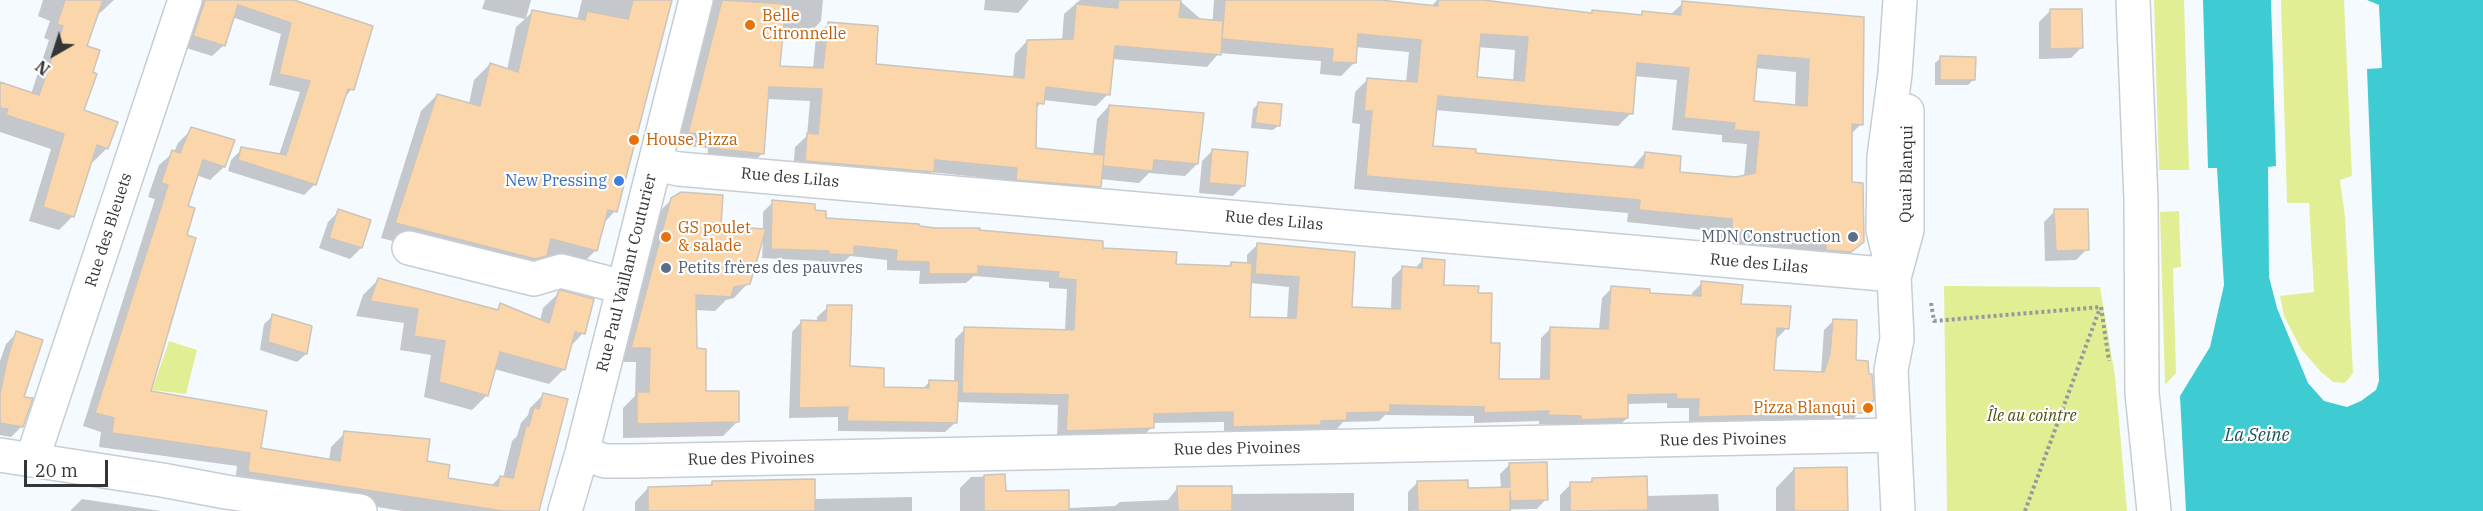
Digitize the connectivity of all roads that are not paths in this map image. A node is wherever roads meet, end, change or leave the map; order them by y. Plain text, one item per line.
1 (185, 0) edge
2 (696, 0) edge
3 (1900, 0) edge
4 (2133, 0) edge
5 (655, 164) junction
6 (409, 248) dead end
7 (1894, 275) junction
8 (623, 287) junction
9 (1897, 339) junction
10 (1894, 435) junction
11 (582, 453) junction
12 (0, 456) edge
13 (32, 460) junction
14 (360, 511) edge
15 (565, 511) edge
16 (1898, 511) edge
17 (1917, 511) edge
18 (2154, 511) edge

1 - 13 street, Rue des Bleuets
2 - 5 street, Rue Paul Vaillant Couturier
3 - 7 street, Quai Blanqui
4 - 18 street
5 - 7 street, Rue des Lilas
5 - 8 street, Rue Paul Vaillant Couturier
6 - 8 street
7 - 9 street, Quai Blanqui
8 - 11 street, Rue Paul Vaillant Couturier
9 - 10 street, Quai Blanqui
9 - 17 street, Quai Blanqui
10 - 11 street, Rue des Pivoines
10 - 16 street, Quai Blanqui
11 - 15 street, Rue Paul Vaillant Couturier
12 - 13 street
13 - 14 street

